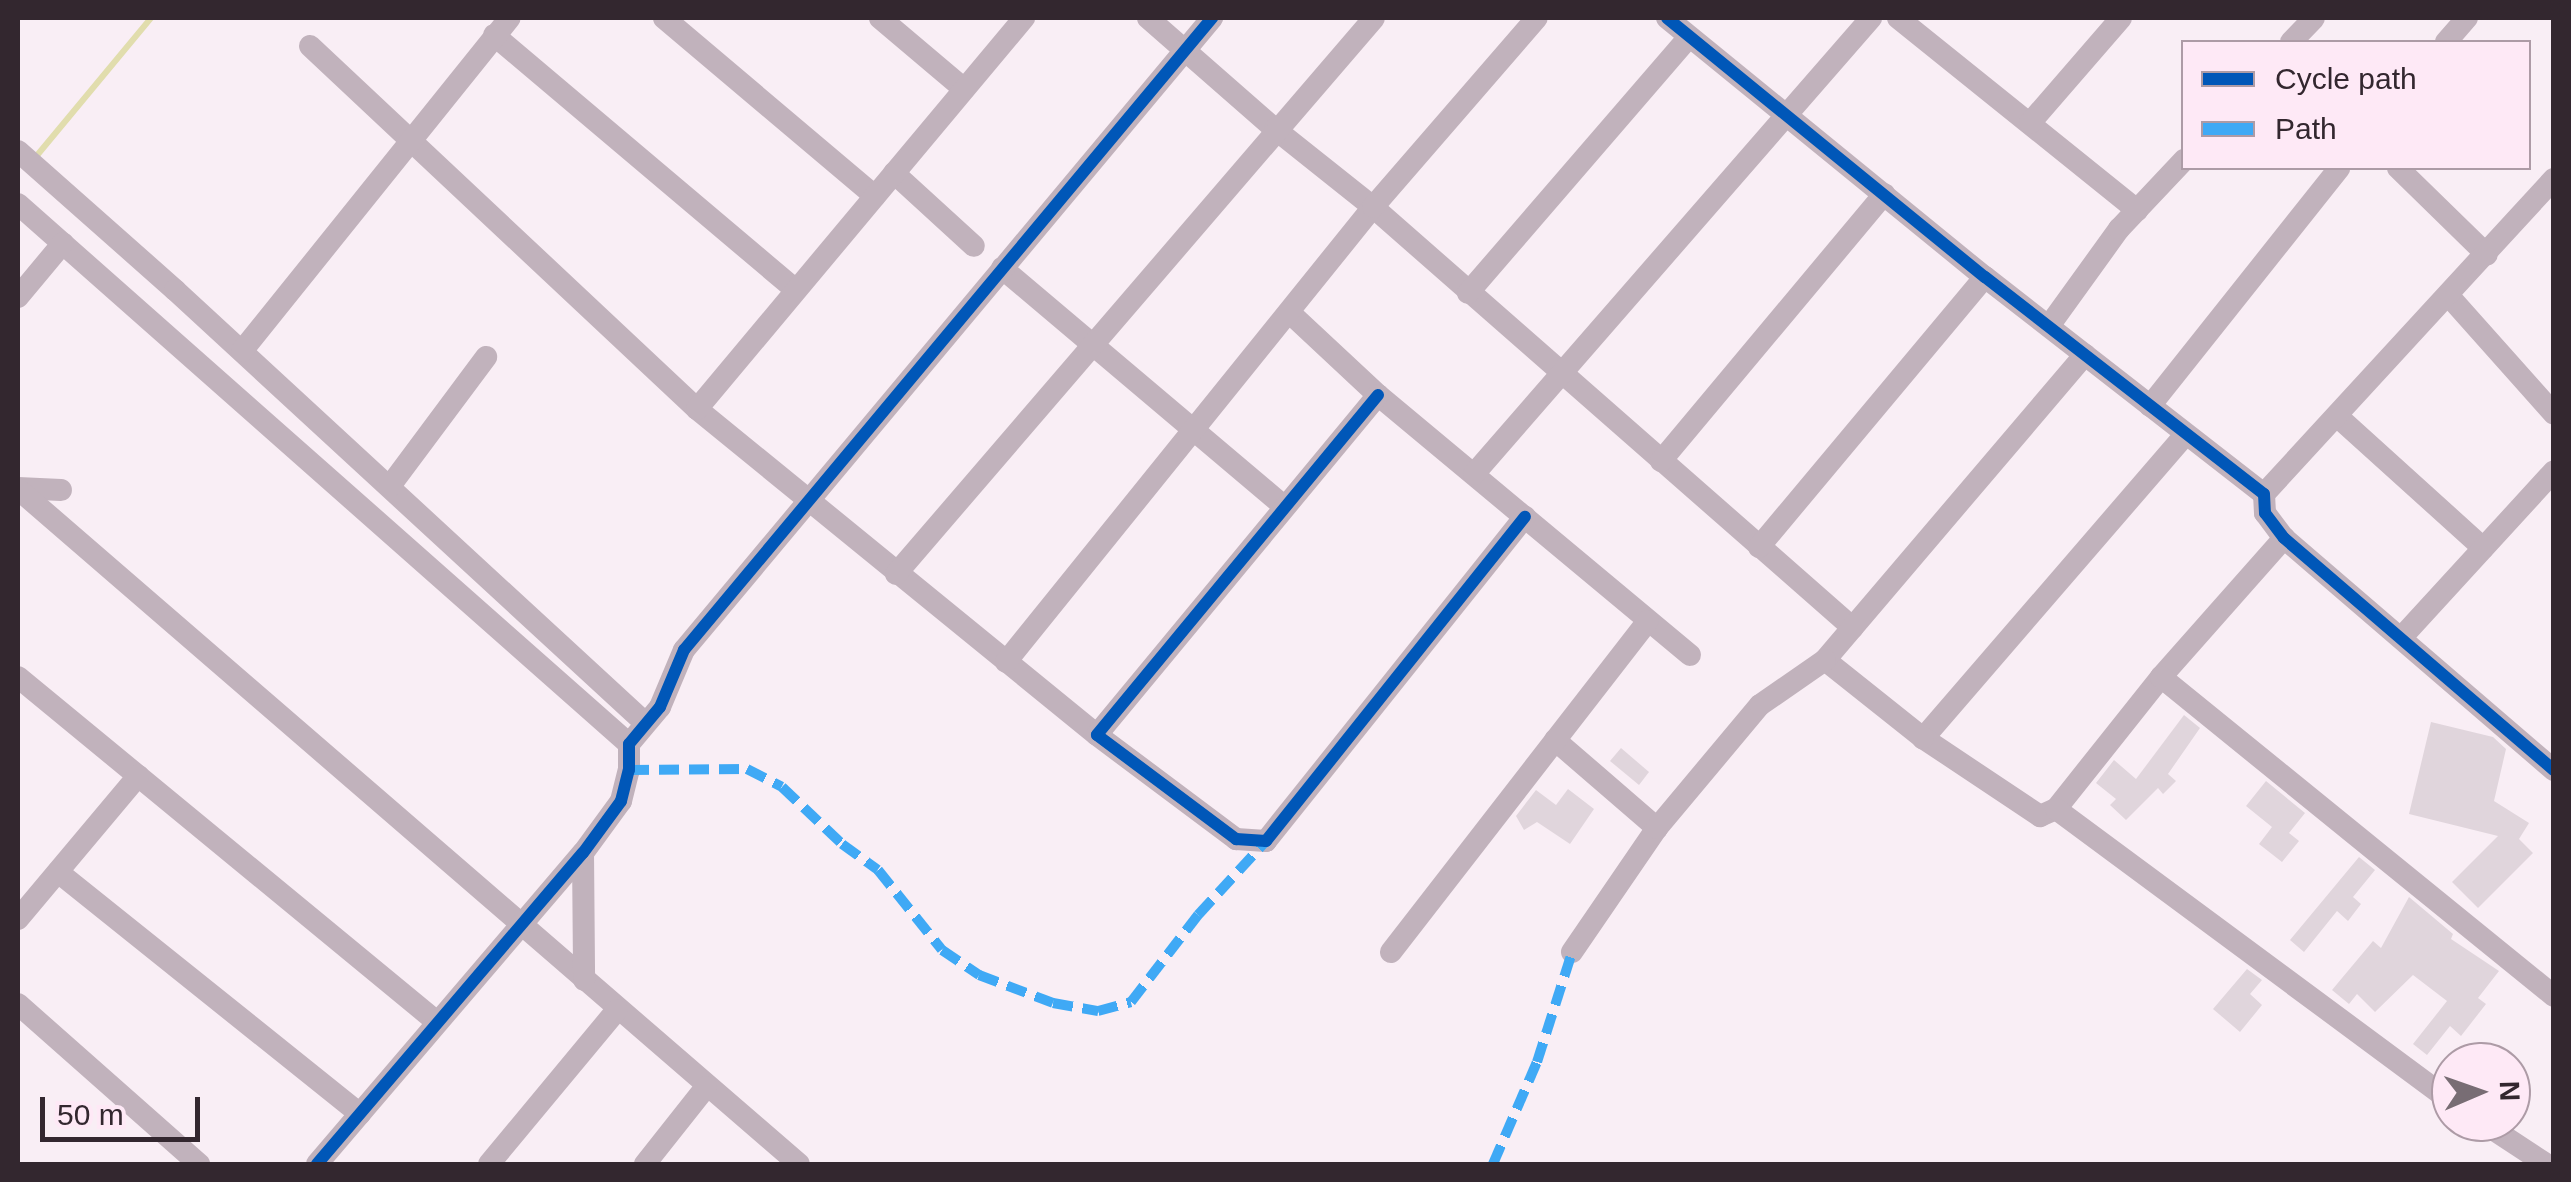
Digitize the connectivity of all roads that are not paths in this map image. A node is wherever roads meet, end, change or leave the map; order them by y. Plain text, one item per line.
1 (664, 18) edge
2 (880, 18) edge
3 (1024, 18) edge
4 (1148, 18) edge
5 (1212, 18) edge
6 (1374, 18) edge
7 (1537, 18) edge
8 (1667, 18) edge
9 (1871, 18) edge
10 (2121, 18) edge
11 (2314, 18) edge
12 (2467, 18) edge
13 (1908, 20) edge
14 (502, 26) edge
15 (1689, 37) junction
16 (2293, 40) edge
17 (2448, 40) edge
18 (310, 46) dead end
19 (1185, 50) junction
20 (964, 89) junction
21 (1788, 114) junction
22 (2030, 122) junction
23 (1275, 129) junction
24 (407, 141) junction
25 (18, 151) edge
26 (2181, 163) edge
27 (2337, 170) edge
28 (2400, 170) edge
29 (894, 173) junction
30 (2554, 179) edge
31 (1884, 194) junction
32 (875, 196) junction
33 (18, 204) edge
34 (1372, 207) junction
35 (2137, 210) junction
36 (63, 243) junction
37 (974, 246) dead end
38 (2486, 255) junction
39 (1002, 268) junction
40 (1984, 278) junction
41 (796, 290) junction
42 (1468, 293) junction
43 (2448, 295) junction
44 (18, 297) edge
45 (1290, 313) junction
46 (2049, 326) junction
47 (1092, 343) junction
48 (242, 351) junction
49 (2085, 355) junction
50 (486, 358) dead end
51 (1560, 373) junction
52 (1378, 395) junction
53 (2549, 399) edge
54 (2150, 406) junction
55 (698, 409) junction
56 (2337, 416) junction
57 (1193, 431) junction
58 (2185, 435) junction
59 (1661, 461) junction
60 (2554, 471) edge
61 (1474, 474) junction
62 (390, 486) junction
63 (18, 489) edge
64 (62, 490) dead end
65 (2264, 494) junction
66 (808, 502) junction
67 (1285, 508) junction
68 (1526, 517) junction
69 (2284, 538) junction
70 (1759, 547) junction
71 (2483, 548) junction
72 (896, 574) junction
73 (1648, 621) junction
74 (1853, 628) junction
75 (2401, 638) junction
76 (1690, 655) dead end
77 (1825, 660) junction
78 (1006, 662) junction
79 (2162, 676) junction
80 (22, 689) edge
81 (644, 722) junction
82 (1097, 735) junction
83 (1924, 738) junction
84 (1555, 740) junction
85 (630, 744) junction
86 (2554, 770) edge
87 (138, 776) junction
88 (2056, 809) junction
89 (1657, 828) junction
90 (583, 853) junction
91 (58, 872) junction
92 (18, 919) edge
93 (521, 924) junction
94 (1391, 952) dead end
95 (1572, 952) dead end
96 (584, 980) junction
97 (2554, 996) edge
98 (18, 1004) edge
99 (617, 1010) junction
100 (438, 1022) junction
101 (706, 1087) junction
102 (2431, 1087) edge
103 (360, 1114) junction
104 (2512, 1142) edge
105 (200, 1164) edge
106 (318, 1164) edge
107 (489, 1164) edge
108 (645, 1164) edge
109 (799, 1164) edge
110 (2546, 1164) edge

1 - 32 street
2 - 20 street
3 - 20 street
4 - 19 street
5 - 19 street
6 - 23 street
7 - 34 street
8 - 15 street
9 - 21 street
10 - 22 street
11 - 16 street
12 - 17 street
13 - 22 street
14 - 24 street
14 - 41 street
15 - 21 street
15 - 42 street
18 - 24 street
19 - 23 street
19 - 39 street
20 - 29 street
21 - 31 street
21 - 51 street
22 - 35 street
23 - 34 street
23 - 47 street
24 - 48 street
24 - 55 street
25 - 48 street
26 - 35 street
27 - 54 street
28 - 38 street
29 - 32 street
29 - 37 street
30 - 38 street
31 - 40 street
31 - 59 street
32 - 41 street
33 - 36 street
34 - 42 street
34 - 45 street
35 - 46 street
36 - 44 street
36 - 85 street
38 - 43 street
39 - 47 street
39 - 66 street
40 - 46 street
40 - 70 street
41 - 55 street
42 - 51 street
43 - 53 street
43 - 56 street
45 - 52 street
45 - 57 street
46 - 49 street
47 - 57 street
47 - 72 street
48 - 62 street
49 - 54 street
49 - 74 street
50 - 62 street
51 - 59 street
51 - 61 street
52 - 61 street
52 - 67 street
54 - 58 street
55 - 66 street
56 - 65 street
56 - 71 street
57 - 67 street
57 - 78 street
58 - 65 street
58 - 83 street
59 - 70 street
60 - 71 street
61 - 68 street
62 - 81 street
63 - 64 street
63 - 93 street
65 - 69 street
66 - 72 street
66 - 81 street
67 - 82 street
68 - 73 street
68 - 82 street
69 - 75 street
69 - 79 street
70 - 74 street
71 - 75 street
72 - 78 street
73 - 76 street
73 - 84 street
74 - 77 street
75 - 86 street
77 - 83 street
77 - 89 street
78 - 82 street
79 - 88 street
79 - 97 street
80 - 87 street
81 - 85 street
83 - 88 street
84 - 89 street
84 - 94 street
85 - 90 street
87 - 91 street
87 - 100 street
88 - 102 street
89 - 95 street
90 - 93 street
90 - 96 street
91 - 92 street
91 - 103 street
93 - 96 street
93 - 100 street
96 - 99 street
98 - 105 street
99 - 101 street
99 - 107 street
100 - 103 street
101 - 108 street
101 - 109 street
103 - 106 street
104 - 110 street

